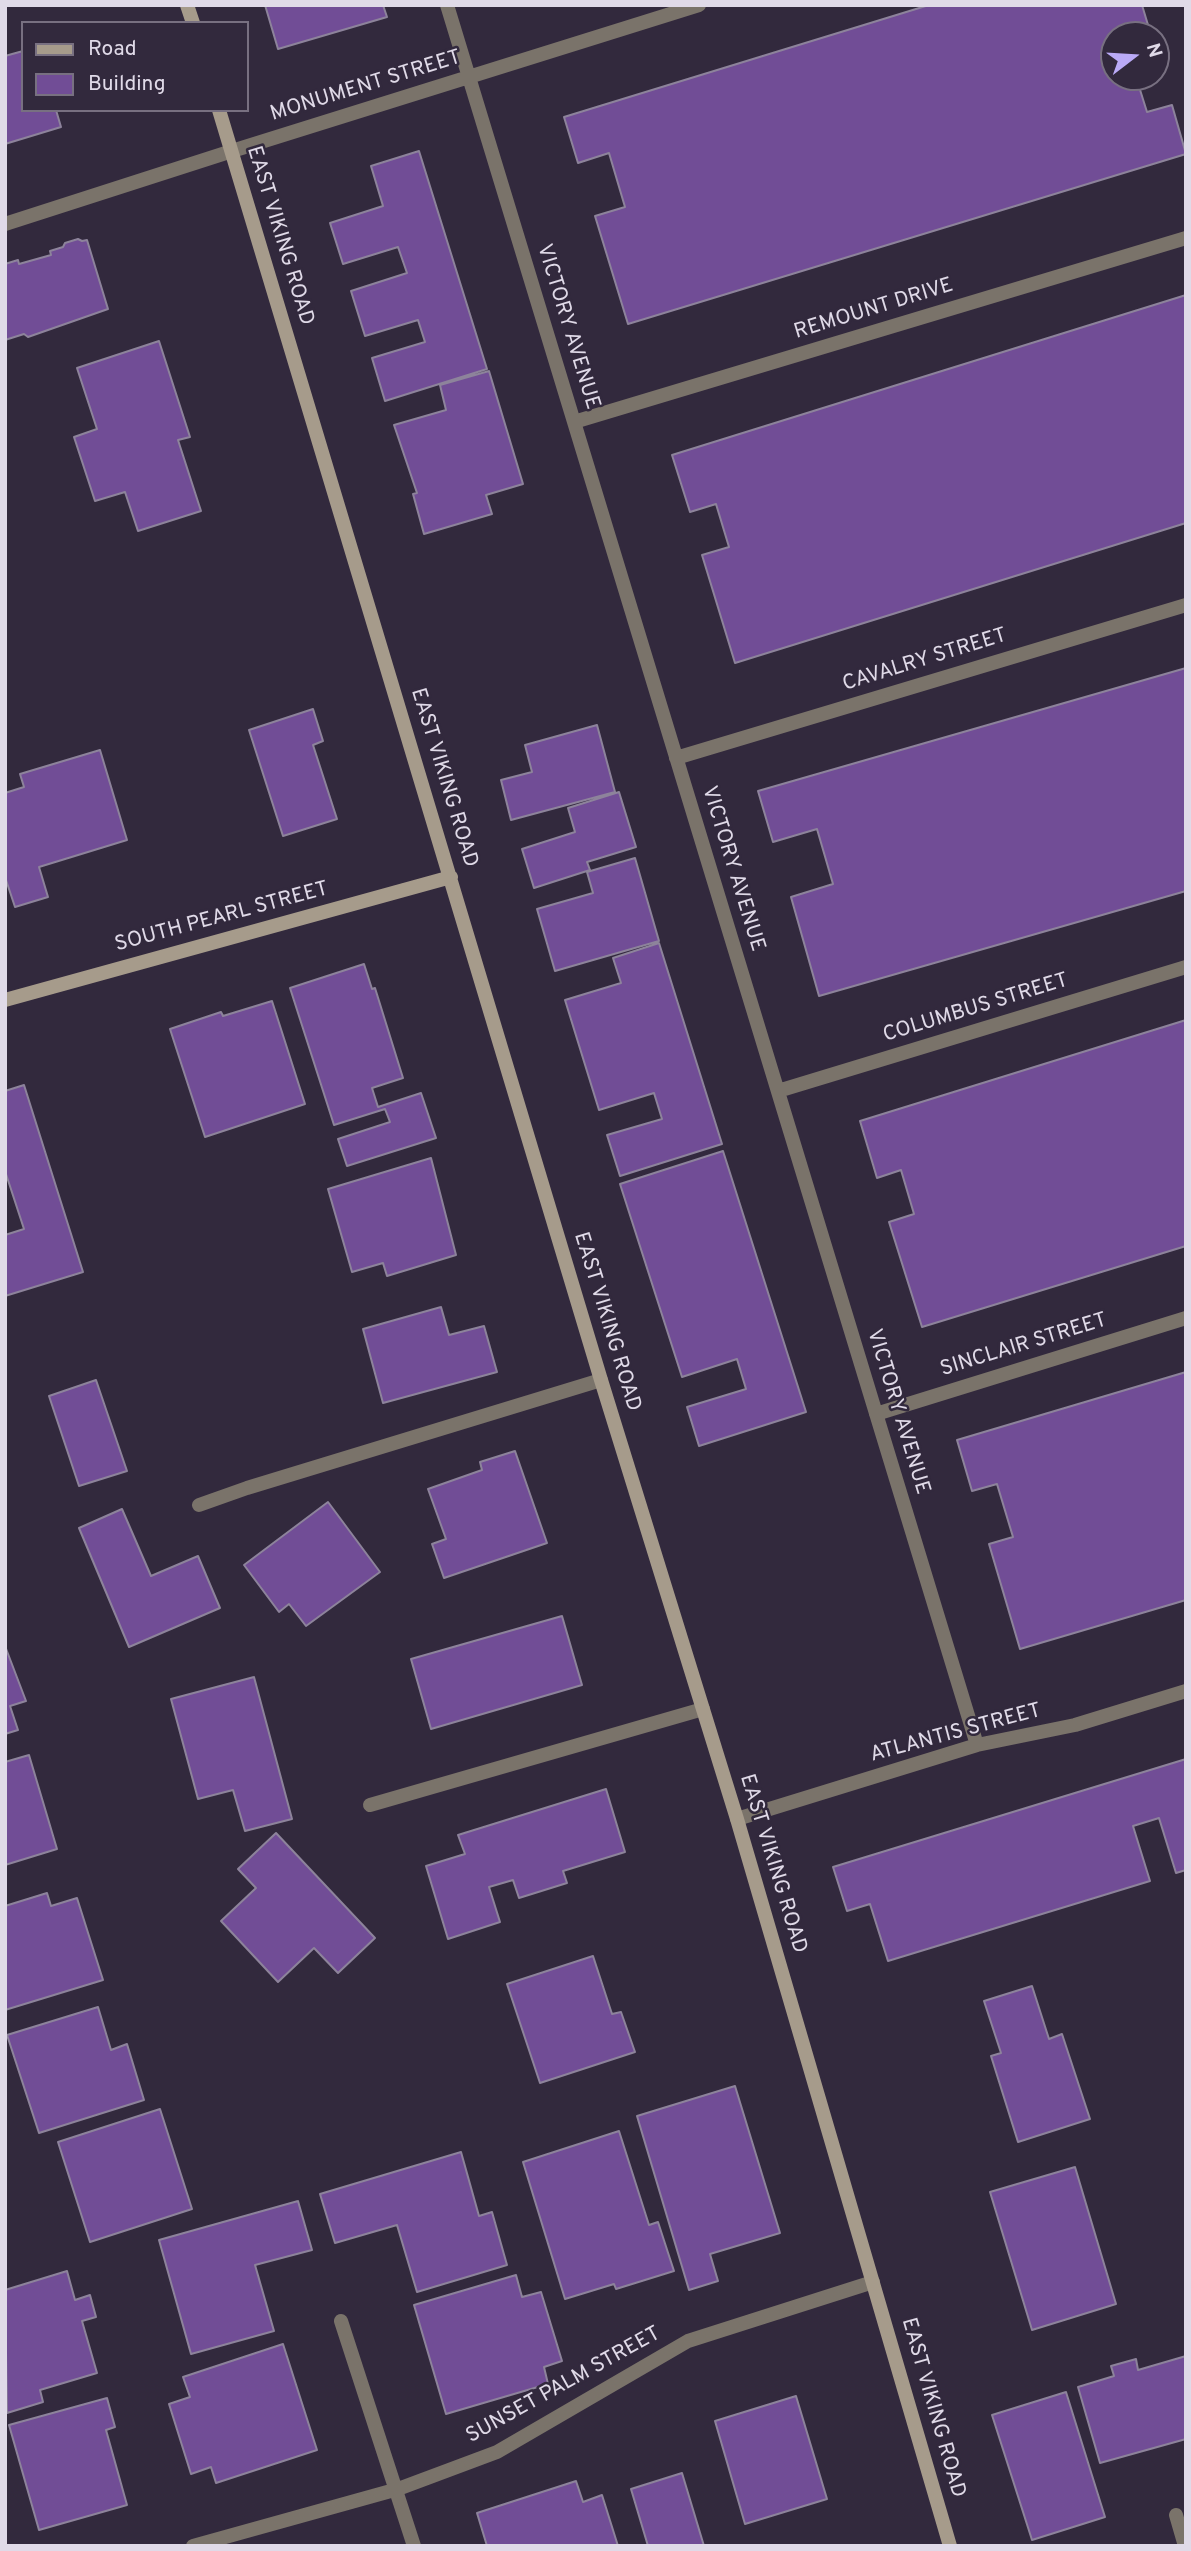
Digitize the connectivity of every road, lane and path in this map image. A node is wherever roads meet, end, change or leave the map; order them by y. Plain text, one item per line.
1 (447, 5) edge
2 (699, 5) edge
3 (469, 77) junction
4 (220, 112) edge
5 (232, 151) junction
6 (5, 224) edge
7 (1186, 238) edge
8 (574, 422) junction
9 (1186, 605) edge
10 (676, 758) junction
11 (451, 877) junction
12 (1186, 967) edge
13 (5, 1000) edge
14 (778, 1091) junction
15 (1186, 1318) edge
16 (601, 1380) junction
17 (876, 1415) junction
18 (199, 1505) dead end
19 (1186, 1691) edge
20 (703, 1709) junction
21 (977, 1745) junction
22 (370, 1805) dead end
23 (737, 1819) junction
24 (873, 2282) junction
25 (341, 2320) dead end
26 (398, 2489) junction
27 (1176, 2515) dead end
28 (193, 2546) edge
29 (414, 2546) edge
30 (950, 2546) edge
31 (1185, 2546) edge

1 - 3 street, VICTORY AVENUE
2 - 3 street, MONUMENT STREET
3 - 5 street, MONUMENT STREET
3 - 8 street, VICTORY AVENUE
4 - 5 street, EAST VIKING ROAD
5 - 6 street, MONUMENT STREET
5 - 11 street, EAST VIKING ROAD
7 - 8 street, REMOUNT DRIVE
8 - 10 street, VICTORY AVENUE
9 - 10 street, CAVALRY STREET
10 - 14 street, VICTORY AVENUE
11 - 13 street, SOUTH PEARL STREET
11 - 16 street, EAST VIKING ROAD
12 - 14 street, COLUMBUS STREET
14 - 17 street, VICTORY AVENUE
15 - 17 street, SINCLAIR STREET
16 - 18 street
16 - 20 street, EAST VIKING ROAD
17 - 21 street, VICTORY AVENUE
19 - 21 street, ATLANTIS STREET
20 - 22 street
20 - 23 street, EAST VIKING ROAD
21 - 23 street, ATLANTIS STREET
23 - 24 street, EAST VIKING ROAD
24 - 26 street, SUNSET PALM STREET
24 - 30 street, EAST VIKING ROAD
25 - 26 street
26 - 28 street, SUNSET PALM STREET
26 - 29 street
27 - 31 street

